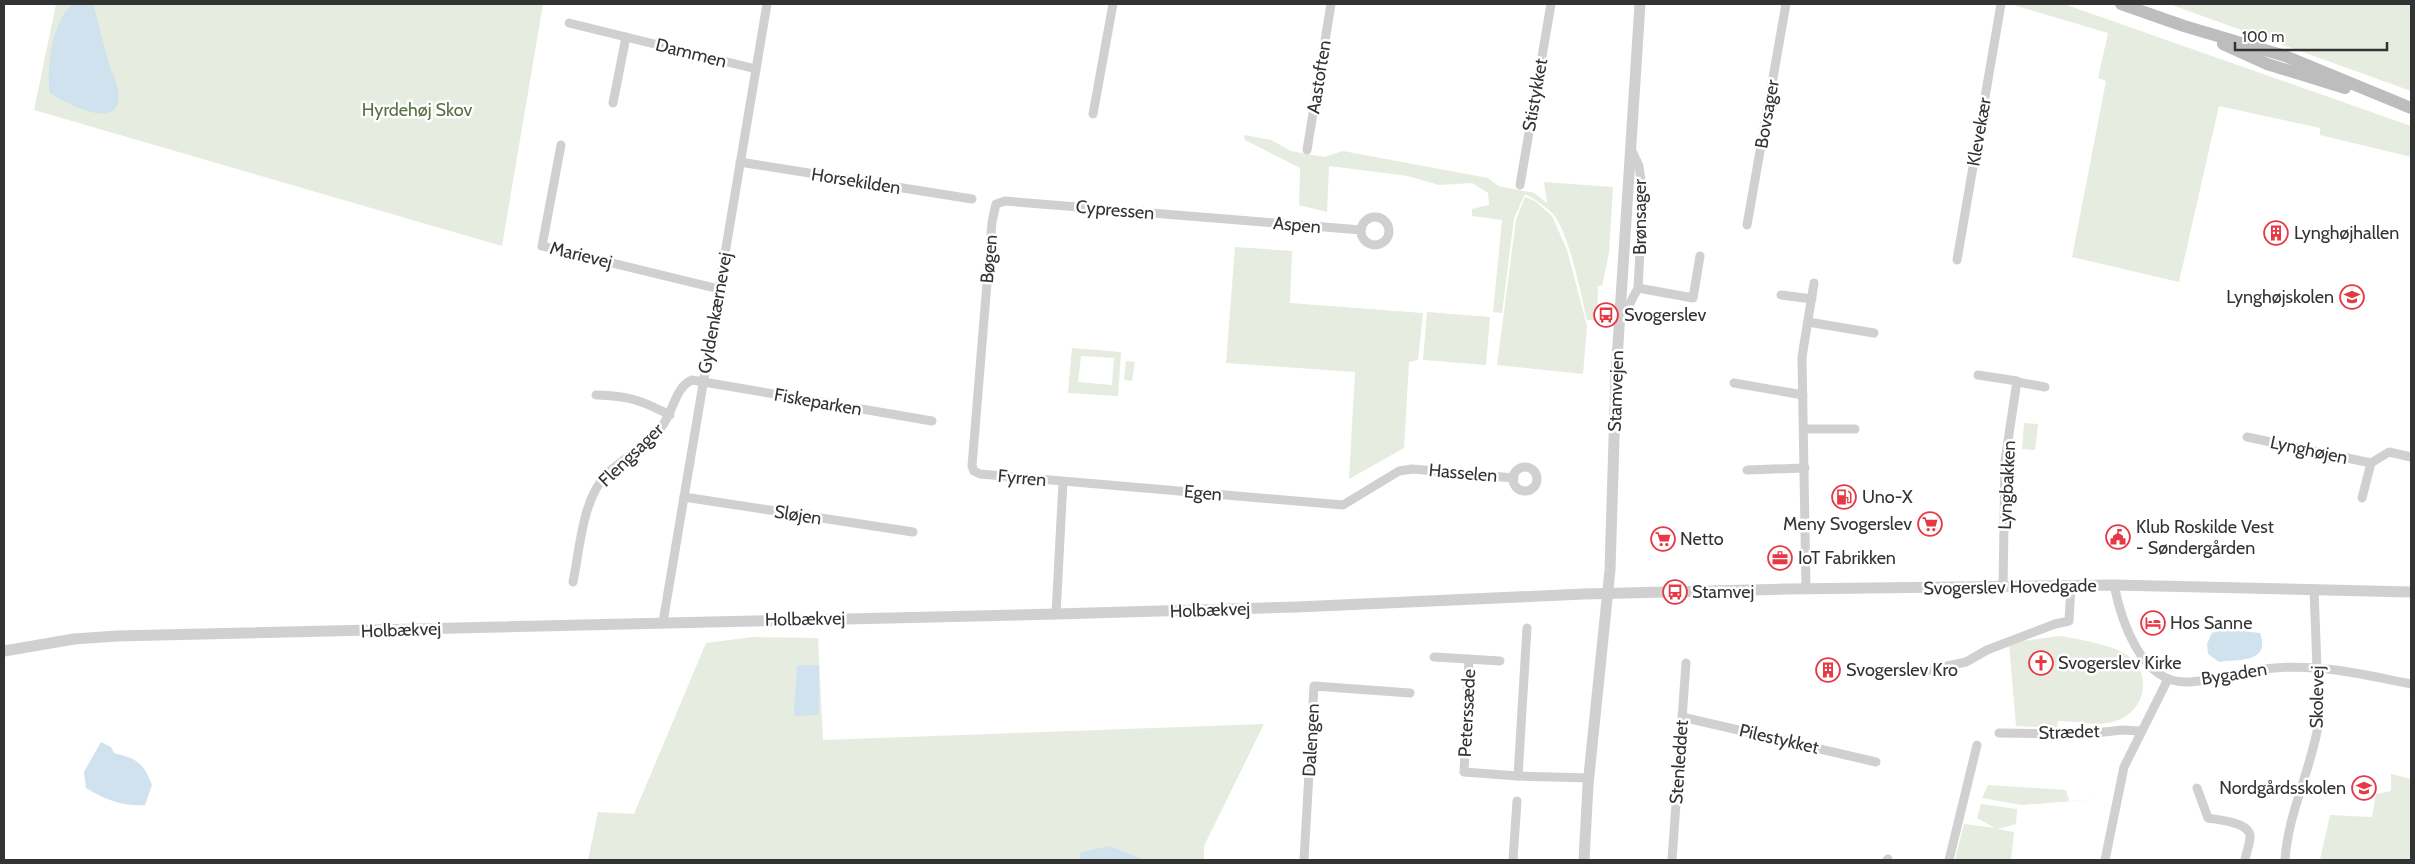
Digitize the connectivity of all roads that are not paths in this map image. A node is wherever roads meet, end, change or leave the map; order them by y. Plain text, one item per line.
1 (767, 4) edge
2 (1113, 4) edge
3 (1331, 4) edge
4 (1551, 4) edge
5 (1640, 4) edge
6 (1786, 4) edge
7 (2001, 4) edge
8 (2120, 4) edge
9 (569, 23) dead end
10 (626, 37) junction
11 (756, 69) junction
12 (613, 103) dead end
13 (2411, 108) edge
14 (1093, 114) dead end
15 (561, 145) dead end
16 (1630, 148) junction
17 (1307, 150) dead end
18 (740, 162) junction
19 (1520, 185) dead end
20 (972, 199) dead end
21 (996, 204) joint
22 (1234, 220) joint
23 (1747, 225) dead end
24 (1361, 230) dead end
25 (1700, 256) dead end
26 (1957, 260) dead end
27 (1814, 284) dead end
28 (719, 288) junction
29 (1638, 288) junction
30 (1781, 295) dead end
31 (1812, 300) junction
32 (1808, 322) junction
33 (1619, 324) junction
34 (1874, 333) dead end
35 (1978, 375) dead end
36 (703, 382) junction
37 (2017, 382) junction
38 (1734, 383) dead end
39 (2045, 386) dead end
40 (596, 395) dead end
41 (1803, 395) junction
42 (977, 406) joint
43 (670, 416) junction
44 (932, 421) dead end
45 (1804, 429) junction
46 (1855, 429) dead end
47 (2247, 437) dead end
48 (2411, 457) edge
49 (2371, 463) junction
50 (1805, 468) junction
51 (1747, 470) dead end
52 (1514, 478) dead end
53 (1063, 482) junction
54 (684, 497) junction
55 (2362, 498) dead end
56 (1343, 505) joint
57 (913, 532) dead end
58 (573, 582) dead end
59 (2114, 585) junction
60 (2071, 586) junction
61 (2003, 588) junction
62 (1806, 589) junction
63 (2314, 589) junction
64 (2411, 592) edge
65 (1608, 594) junction
66 (1056, 614) junction
67 (663, 622) junction
68 (1527, 628) dead end
69 (4, 651) edge
70 (1434, 657) dead end
71 (1469, 659) junction
72 (1500, 661) dead end
73 (1686, 663) dead end
74 (2318, 668) junction
75 (1919, 672) dead end
76 (2168, 679) junction
77 (2411, 684) edge
78 (1410, 693) dead end
79 (1682, 717) junction
80 (2140, 731) junction
81 (1999, 733) dead end
82 (1977, 745) dead end
83 (1876, 762) dead end
84 (1518, 776) junction
85 (1589, 778) junction
86 (2198, 788) dead end
87 (1517, 801) dead end
88 (1304, 860) edge
89 (1513, 860) edge
90 (1584, 860) edge
91 (1672, 860) edge
92 (1949, 860) edge
93 (2105, 860) edge
94 (2245, 860) edge
95 (2285, 860) edge

1 - 11 street, Gyldenkærnevej
2 - 14 street
3 - 17 street, Aastoften
4 - 19 street, Stistykket
5 - 16 street, Stamvejen
6 - 23 street, Bovsager
7 - 26 street, Klevekær
8 - 13 main road
9 - 10 street, Dammen
10 - 11 street, Dammen
10 - 12 street
11 - 18 street, Gyldenkærnevej
15 - 28 street, Marievej
16 - 29 street, Brønsager
16 - 33 street, Stamvejen
18 - 20 street, Horsekilden
18 - 28 street, Gyldenkærnevej
21 - 22 street, Cypressen
21 - 42 street, Bøgen
22 - 24 street, Aspen
25 - 29 street
27 - 31 street
28 - 36 street, Gyldenkærnevej
29 - 33 street, Brønsager
30 - 31 street
31 - 32 street
32 - 34 street
32 - 41 street
33 - 65 street, Stamvejen
35 - 37 street
36 - 43 street, Flengsager
36 - 44 street, Fiskeparken
36 - 54 street, Gyldenkærnevej
37 - 39 street
37 - 61 street, Lyngbakken
38 - 41 street
40 - 43 street, Flengsager
41 - 45 street
42 - 53 street, Fyrren
43 - 58 street, Flengsager
45 - 46 street
45 - 50 street
47 - 49 street, Lynghøjen
48 - 49 street, Lynghøjen
49 - 55 street, Lynghøjen
50 - 51 street
50 - 62 street
52 - 56 street, Hasselen
53 - 56 street, Egen
53 - 66 street, Fyrren
54 - 57 street, Sløjen
54 - 67 street, Gyldenkærnevej
59 - 60 street, Svogerslev Hovedgade
59 - 63 street, Svogerslev Hovedgade
59 - 76 street
60 - 61 street, Svogerslev Hovedgade
60 - 75 street
61 - 62 street, Svogerslev Hovedgade
62 - 65 street, Svogerslev Hovedgade
63 - 64 street, Svogerslev Hovedgade
63 - 74 street, Skolevej
65 - 66 street, Holbækvej
65 - 85 street, Stamvejen
66 - 67 street, Holbækvej
67 - 69 street, Holbækvej
68 - 84 street
70 - 71 street, Peterssæde
71 - 72 street, Peterssæde
71 - 84 street, Peterssæde
73 - 79 street, Stenleddet
74 - 76 street, Bygaden
74 - 77 street, Bygaden
74 - 95 street, Skolevej
76 - 80 street
78 - 88 street, Dalengen
79 - 83 street, Pilestykket
79 - 91 street, Stenleddet
80 - 81 street, Strædet
80 - 93 street
82 - 92 street
84 - 85 street
85 - 90 street, Stamvejen
86 - 94 street
87 - 89 street

